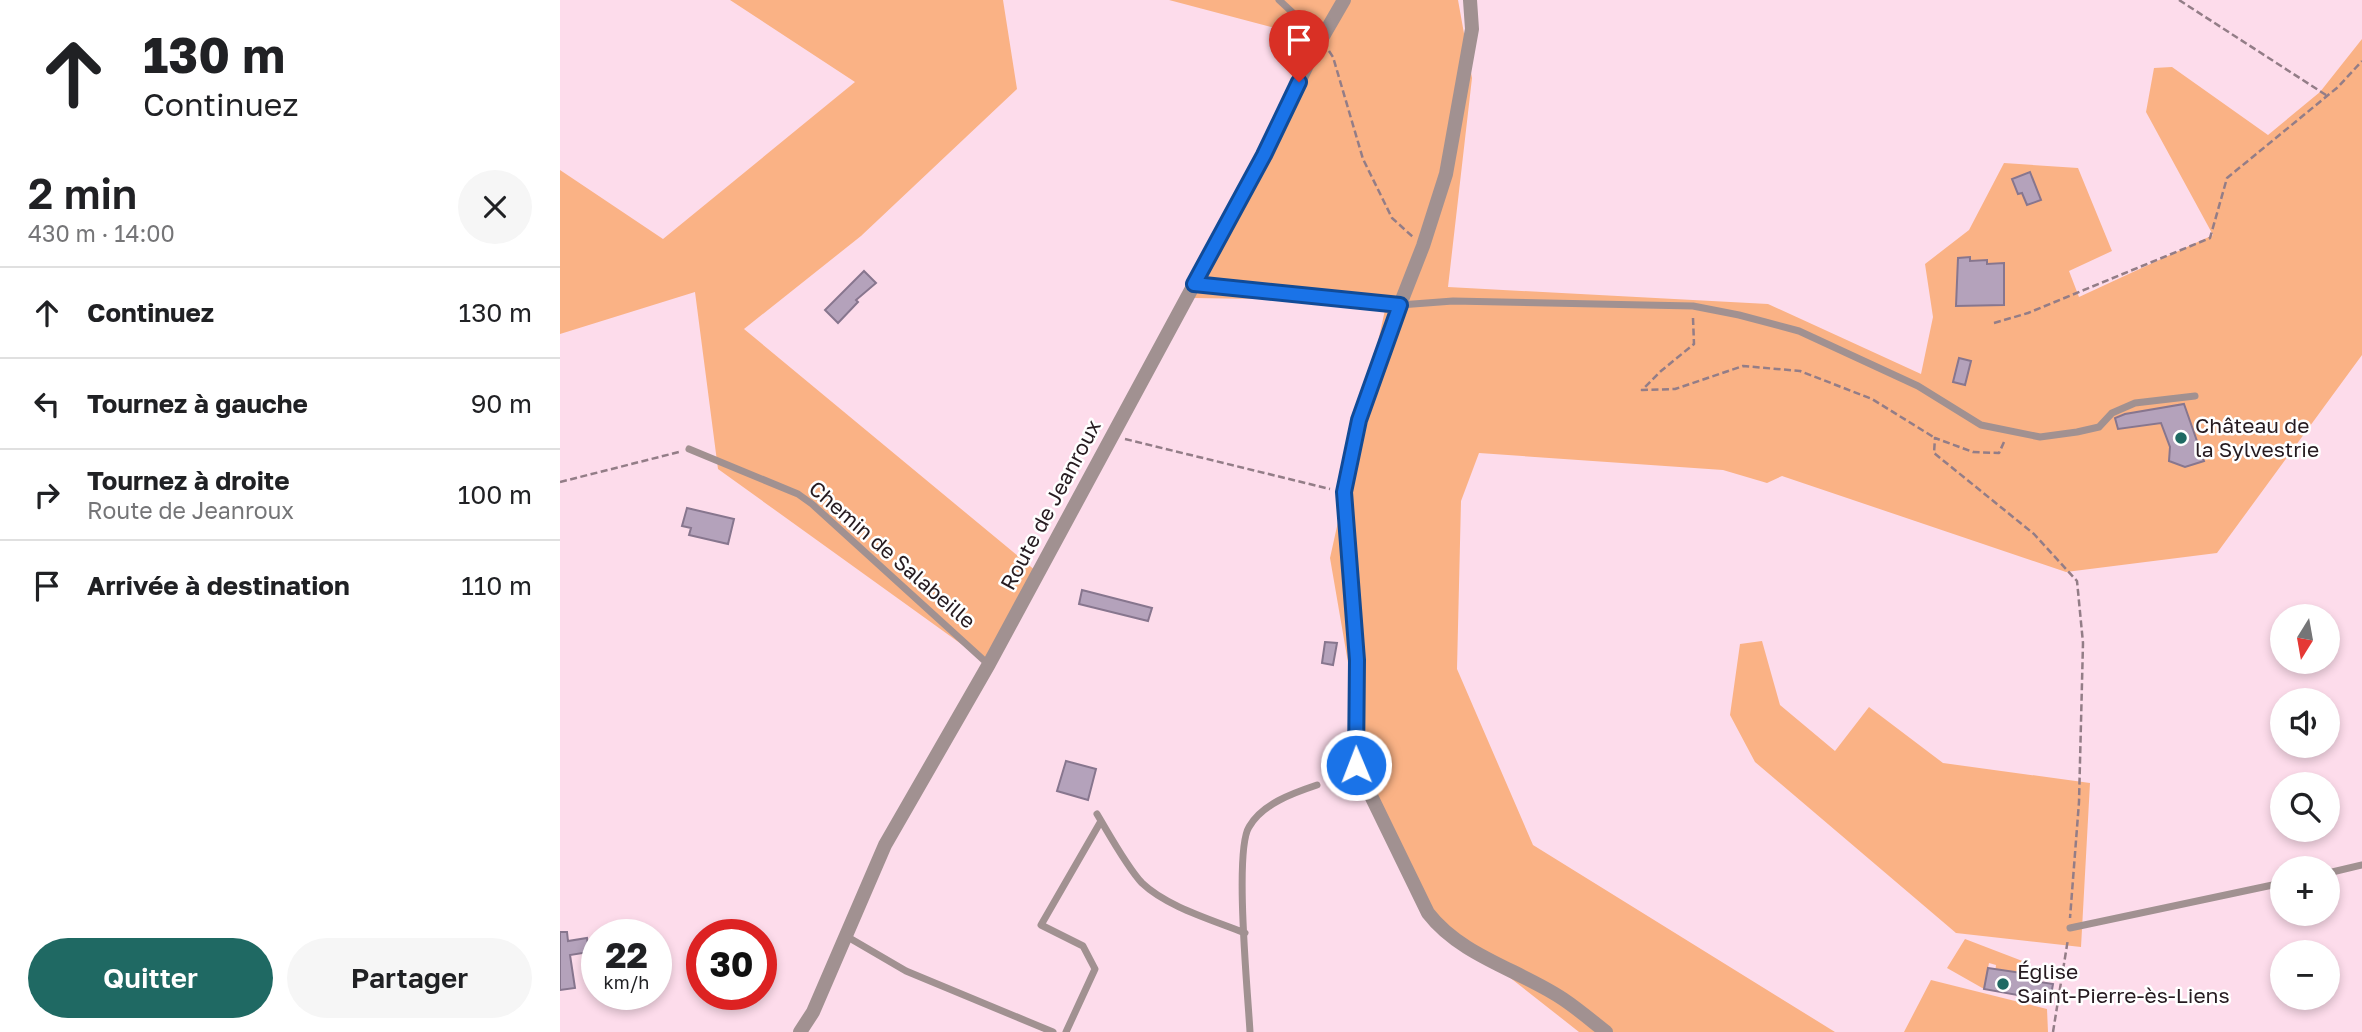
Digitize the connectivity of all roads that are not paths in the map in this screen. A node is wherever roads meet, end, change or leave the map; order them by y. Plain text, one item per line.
1 (1279, 0) edge
2 (1344, 0) edge
3 (1470, 0) edge
4 (1321, 39) junction
5 (1194, 284) junction
6 (1400, 305) junction
7 (2195, 396) dead end
8 (689, 449) road end
9 (989, 664) junction
10 (1317, 785) dead end
11 (2362, 866) edge
12 (2340, 871) edge
13 (2270, 886) edge
14 (2070, 929) road end
15 (1245, 933) junction
16 (845, 936) junction
17 (800, 1032) edge
18 (1053, 1032) edge
19 (1066, 1032) edge
20 (1250, 1032) edge
21 (1606, 1032) edge

1 - 4 lane
2 - 4 street, Route de Jeanroux
3 - 6 street
4 - 5 street, Route de Jeanroux
5 - 6 lane
5 - 9 street, Route de Jeanroux
6 - 7 lane
6 - 21 street
8 - 9 lane, Chemin de Salabeille
9 - 16 street, Route de Jeanroux
10 - 15 lane
11 - 12 lane
13 - 14 lane
15 - 19 lane
15 - 20 lane
16 - 17 street, Route de Jeanroux
16 - 18 lane

